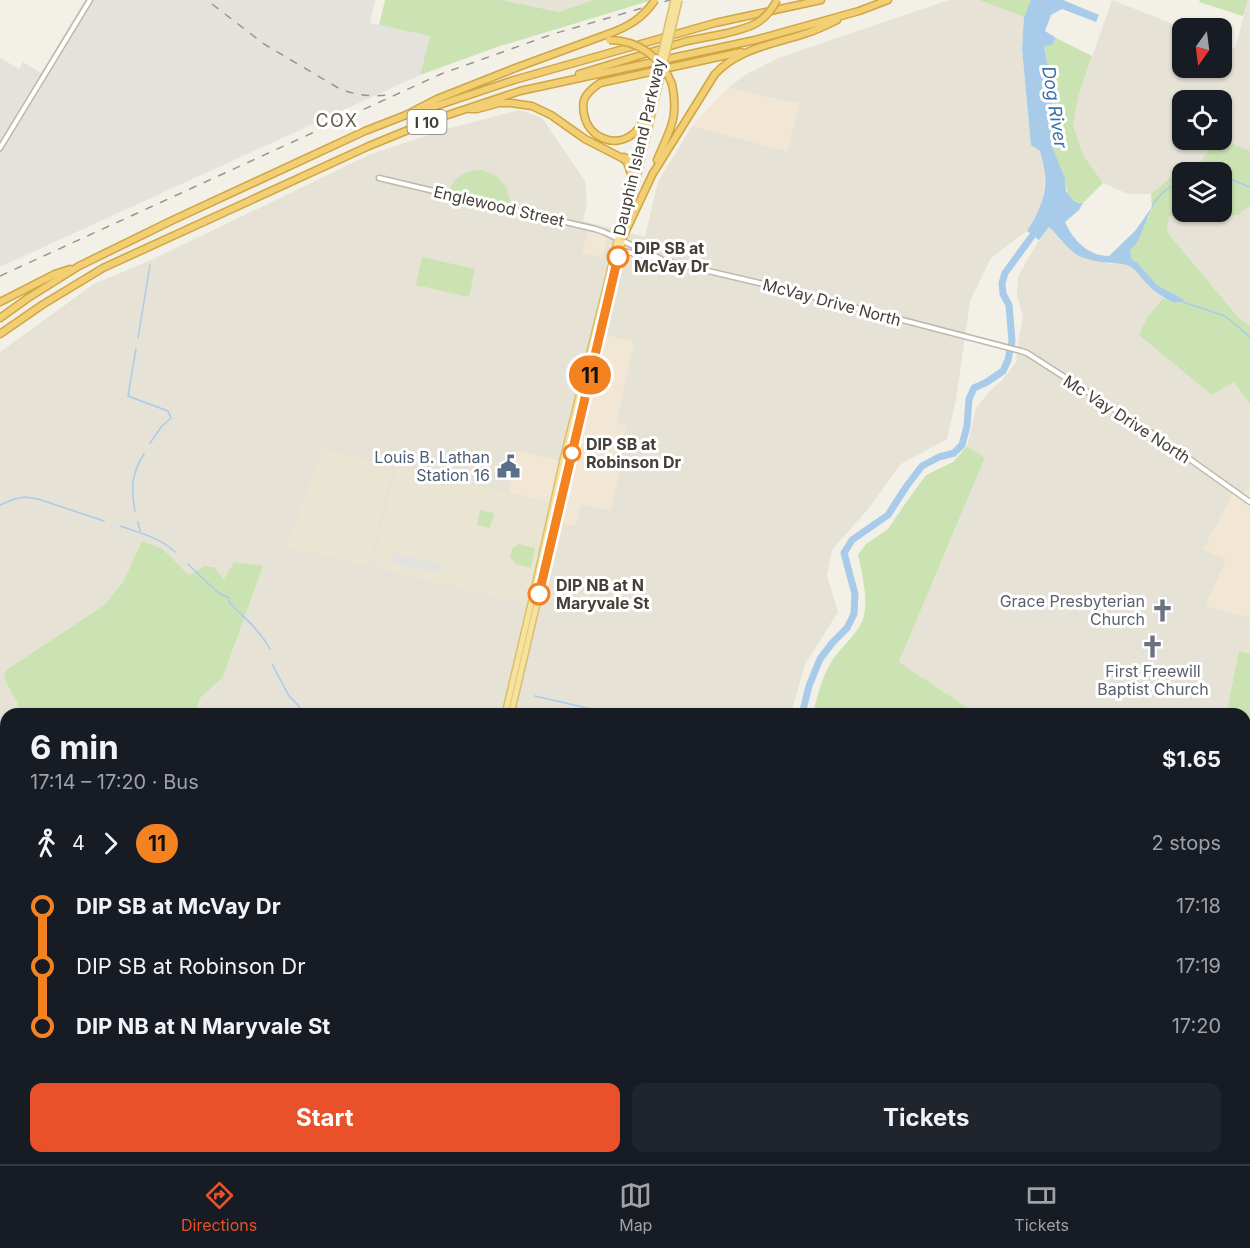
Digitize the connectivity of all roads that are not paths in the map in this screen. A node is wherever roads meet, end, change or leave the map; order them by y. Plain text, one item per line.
1 (90, 0) edge
2 (655, 0) edge
3 (674, 0) edge
4 (679, 0) edge
5 (777, 0) edge
6 (821, 0) edge
7 (888, 0) edge
8 (860, 11) junction
9 (608, 37) junction
10 (752, 49) junction
11 (556, 83) junction
12 (465, 108) junction
13 (406, 115) junction
14 (648, 116) junction
15 (596, 146) junction
16 (0, 148) edge
17 (635, 162) junction
18 (652, 175) junction
19 (632, 177) junction
20 (379, 178) dead end
21 (621, 239) junction
22 (617, 249) junction
23 (664, 260) junction
24 (79, 266) junction
25 (0, 302) edge
26 (0, 318) edge
27 (0, 334) edge
28 (999, 345) joint
29 (1250, 502) edge
30 (506, 708) edge
31 (512, 708) edge

1 - 16 street
2 - 9 highway, bridge
3 - 14 main road, Dauphin Island Parkway, bridge
4 - 14 main road, Dauphin Island Parkway, bridge
5 - 11 highway, bridge
6 - 13 highway, I 10
7 - 8 highway, I 10
8 - 10 highway
8 - 11 highway, I 10
9 - 13 highway
9 - 18 highway, bridge
10 - 14 highway
10 - 18 highway
11 - 12 highway, I 10
12 - 15 highway
12 - 27 highway, I 10
13 - 24 highway, I 10
14 - 17 main road, Dauphin Island Parkway
14 - 21 main road, Dauphin Island Parkway
15 - 17 highway
15 - 19 highway
17 - 19 main road, Dauphin Island Parkway
18 - 21 highway
19 - 21 main road, Dauphin Island Parkway
20 - 21 street, Englewood Street
21 - 22 main road, Dauphin Island Parkway
21 - 23 street, McVay Drive North
22 - 23 street, McVay Drive North
22 - 30 main road, Dauphin Island Parkway
22 - 31 main road, Dauphin Island Parkway
23 - 28 street, McVay Drive North
24 - 25 highway
24 - 26 highway, I 10
28 - 29 street, Mc Vay Drive North

